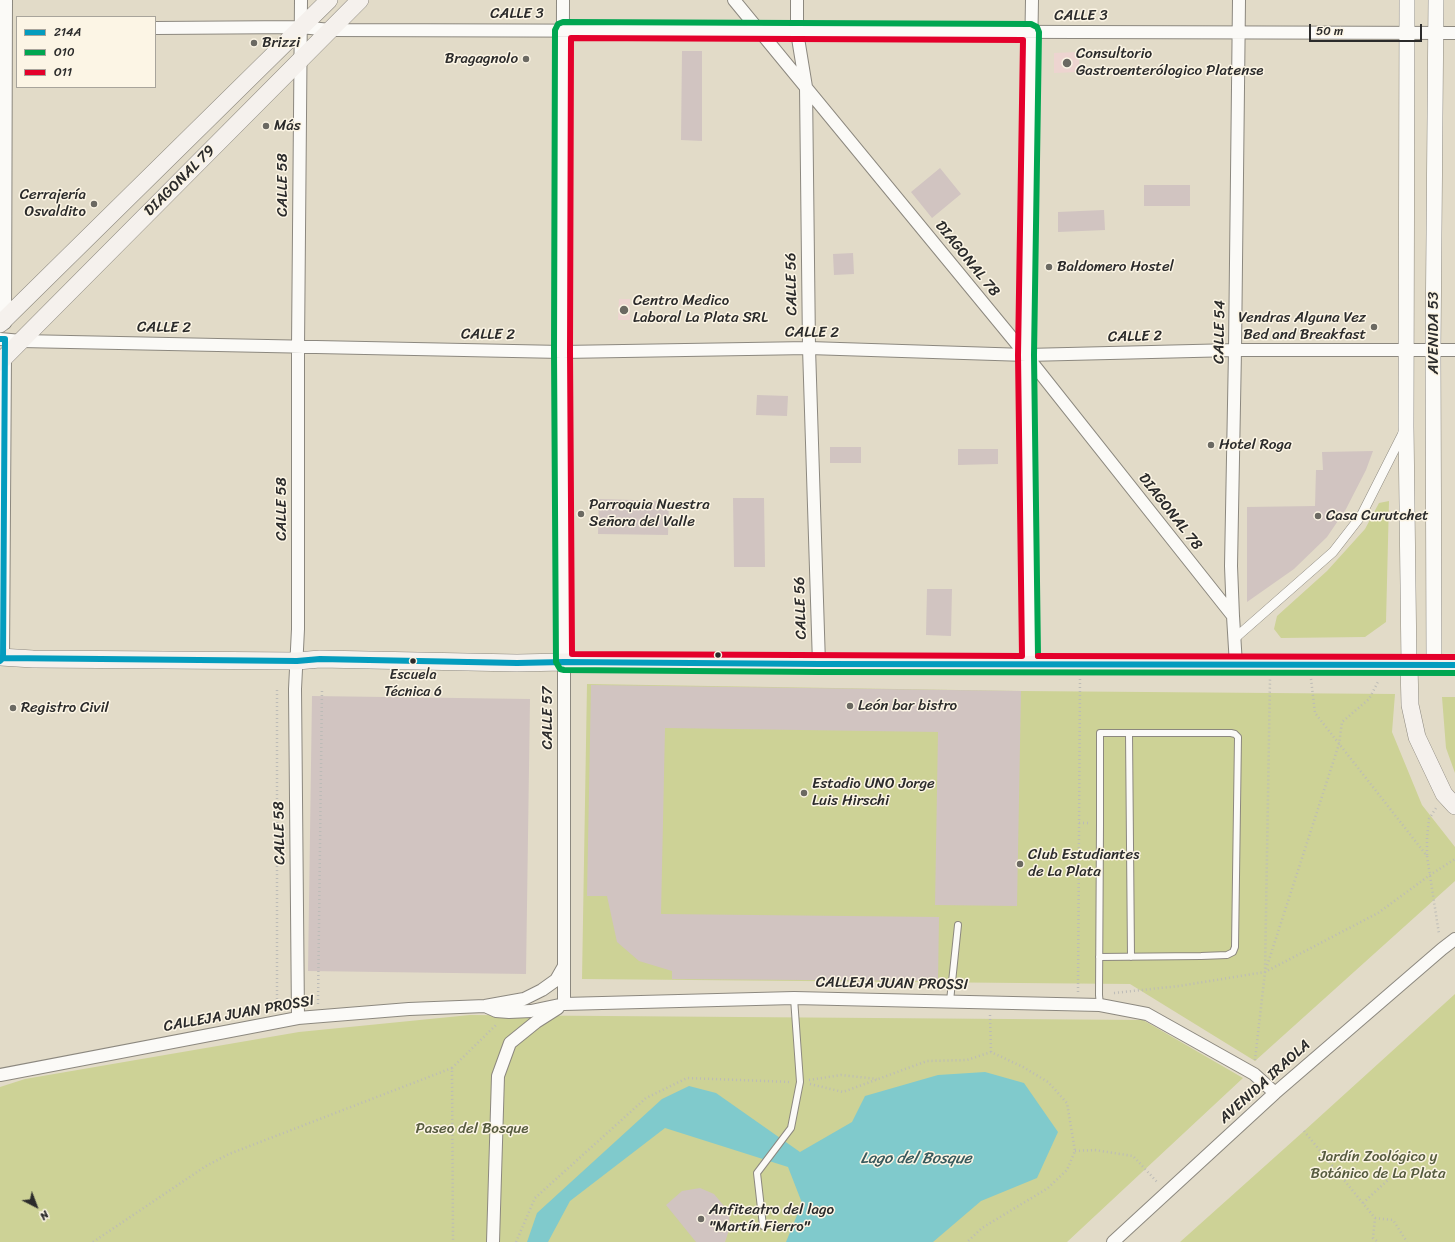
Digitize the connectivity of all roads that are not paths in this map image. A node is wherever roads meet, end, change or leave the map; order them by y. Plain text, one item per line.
1 (6, 0) edge
2 (301, 0) edge
3 (329, 0) edge
4 (360, 0) edge
5 (563, 0) edge
6 (734, 0) edge
7 (797, 0) edge
8 (1032, 0) edge
9 (1239, 0) edge
10 (1407, 0) edge
11 (1436, 0) edge
12 (301, 27) junction
13 (156, 28) edge
14 (8, 30) edge
15 (330, 30) junction
16 (563, 30) junction
17 (759, 30) junction
18 (797, 32) junction
19 (1031, 32) junction
20 (1239, 32) junction
21 (1407, 33) junction
22 (1436, 33) junction
23 (1455, 33) edge
24 (300, 60) junction
25 (806, 87) junction
26 (6, 332) edge
27 (298, 347) junction
28 (809, 348) junction
29 (1236, 350) junction
30 (1407, 350) junction
31 (1433, 350) junction
32 (1455, 350) edge
33 (562, 352) junction
34 (1026, 355) junction
35 (3, 360) edge
36 (1406, 426) junction
37 (1233, 616) junction
38 (1234, 639) junction
39 (1, 659) edge
40 (297, 661) junction
41 (564, 662) junction
42 (819, 664) junction
43 (1030, 664) junction
44 (1236, 665) junction
45 (1409, 665) junction
46 (1434, 665) junction
47 (1455, 665) edge
48 (1128, 733) junction
49 (1450, 800) edge
50 (958, 925) dead end
51 (1455, 929) edge
52 (1455, 940) edge
53 (1442, 949) junction
54 (1131, 957) junction
55 (1099, 958) junction
56 (564, 965) junction
57 (794, 998) junction
58 (1099, 1000) junction
59 (950, 1001) junction
60 (564, 1004) junction
61 (486, 1006) junction
62 (298, 1018) junction
63 (0, 1075) edge
64 (1275, 1093) junction
65 (763, 1226) dead end
66 (493, 1242) edge
67 (1113, 1242) edge

1 - 14 street
2 - 12 street, CALLE 58
3 - 12 main road, DIAGONAL 79
4 - 15 main road, DIAGONAL 79
5 - 16 street, CALLE 57
6 - 17 street, DIAGONAL 78
7 - 18 street, CALLE 56
8 - 19 street
9 - 20 street, CALLE 54
10 - 21 street, AVENIDA 53
11 - 22 street, AVENIDA 53
12 - 13 street, CALLE 3
12 - 15 street, CALLE 3
12 - 24 street, CALLE 58
12 - 26 main road, DIAGONAL 79
14 - 26 street
15 - 16 street, CALLE 3
15 - 24 main road, DIAGONAL 79
16 - 17 street, CALLE 3
16 - 33 street, CALLE 57
17 - 18 street, CALLE 3
17 - 25 street, DIAGONAL 78
18 - 19 street, CALLE 3
18 - 25 street, CALLE 56
19 - 20 street, CALLE 3
19 - 34 street
20 - 21 street, CALLE 3
20 - 29 street, CALLE 54
21 - 22 street, CALLE 3
21 - 30 street, AVENIDA 53
22 - 23 street, CALLE 3
22 - 31 street, AVENIDA 53
24 - 26 main road, DIAGONAL 79
24 - 27 street, CALLE 58
25 - 28 street, CALLE 56
25 - 34 street, DIAGONAL 78
26 - 27 street, CALLE 2
26 - 35 main road, DIAGONAL 79
27 - 33 street, CALLE 2
27 - 40 street, CALLE 58
28 - 33 street, CALLE 2
28 - 34 street, CALLE 2
28 - 42 street, CALLE 56
29 - 30 street, CALLE 2
29 - 34 street, CALLE 2
29 - 37 street, CALLE 54
30 - 31 street, CALLE 2
30 - 36 street, AVENIDA 53
31 - 32 street, CALLE 2
31 - 46 street, AVENIDA 53
33 - 41 street, CALLE 57
34 - 37 street, DIAGONAL 78
34 - 43 street
35 - 39 street
36 - 38 street
36 - 45 street, AVENIDA 53
37 - 38 street, CALLE 54
38 - 44 street, CALLE 54
39 - 40 main road
40 - 41 main road
40 - 62 street, CALLE 58
41 - 42 main road
41 - 56 street, CALLE 57
42 - 43 main road
43 - 44 main road
44 - 45 main road
45 - 46 main road
45 - 49 main road
46 - 47 main road
48 - 54 lane
48 - 54 lane
48 - 55 lane
50 - 59 lane
51 - 53 street, AVENIDA IRAOLA
52 - 53 street, AVENIDA IRAOLA
53 - 64 street, AVENIDA IRAOLA
54 - 55 lane
55 - 58 lane
56 - 60 street, CALLE 57
56 - 61 street, CALLEJA JUAN PROSSI
57 - 59 street, CALLEJA JUAN PROSSI
57 - 60 street, CALLEJA JUAN PROSSI
57 - 65 lane
58 - 59 street, CALLEJA JUAN PROSSI
58 - 64 street, CALLEJA JUAN PROSSI
60 - 61 street, CALLEJA JUAN PROSSI
60 - 66 street
61 - 62 street, CALLEJA JUAN PROSSI
62 - 63 street, CALLEJA JUAN PROSSI
64 - 67 street, AVENIDA IRAOLA

